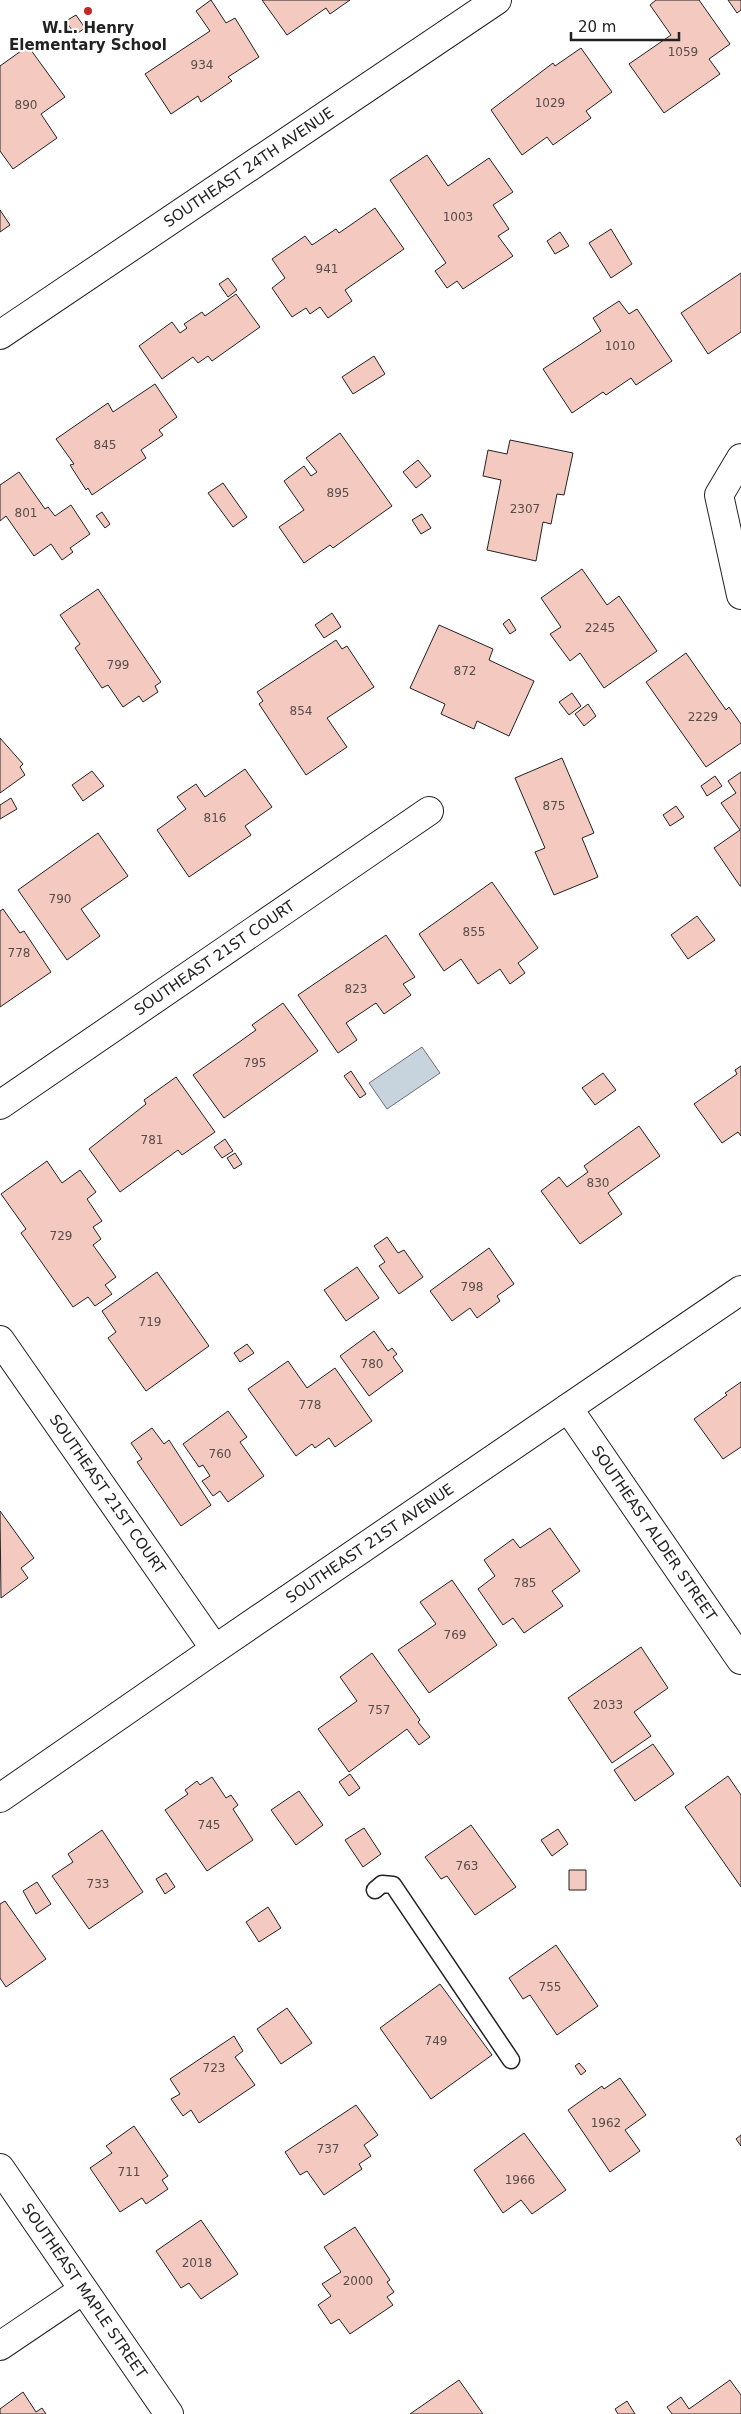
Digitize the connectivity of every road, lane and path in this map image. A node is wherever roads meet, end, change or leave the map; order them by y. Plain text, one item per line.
1 (498, 0) edge
2 (0, 336) edge
3 (741, 458) edge
4 (741, 595) edge
5 (429, 811) dead end
6 (0, 1105) edge
7 (741, 1290) edge
8 (0, 1340) edge
9 (568, 1408) junction
10 (215, 1648) junction
11 (741, 1660) edge
12 (0, 1798) edge
13 (375, 1890) dead end
14 (511, 2060) dead end
15 (0, 2168) edge
16 (83, 2290) junction
17 (0, 2346) edge
18 (168, 2414) edge

1 - 2 street, SOUTHEAST 24TH AVENUE
3 - 4 street
5 - 6 street, SOUTHEAST 21ST COURT
7 - 9 street, SOUTHEAST 21ST AVENUE
8 - 10 street, SOUTHEAST 21ST COURT
9 - 10 street, SOUTHEAST 21ST AVENUE
9 - 11 street, SOUTHEAST ALDER STREET
10 - 12 street, SOUTHEAST 21ST AVENUE
13 - 14 lane
15 - 16 street, SOUTHEAST MAPLE STREET
16 - 17 street
16 - 18 street, SOUTHEAST MAPLE STREET

